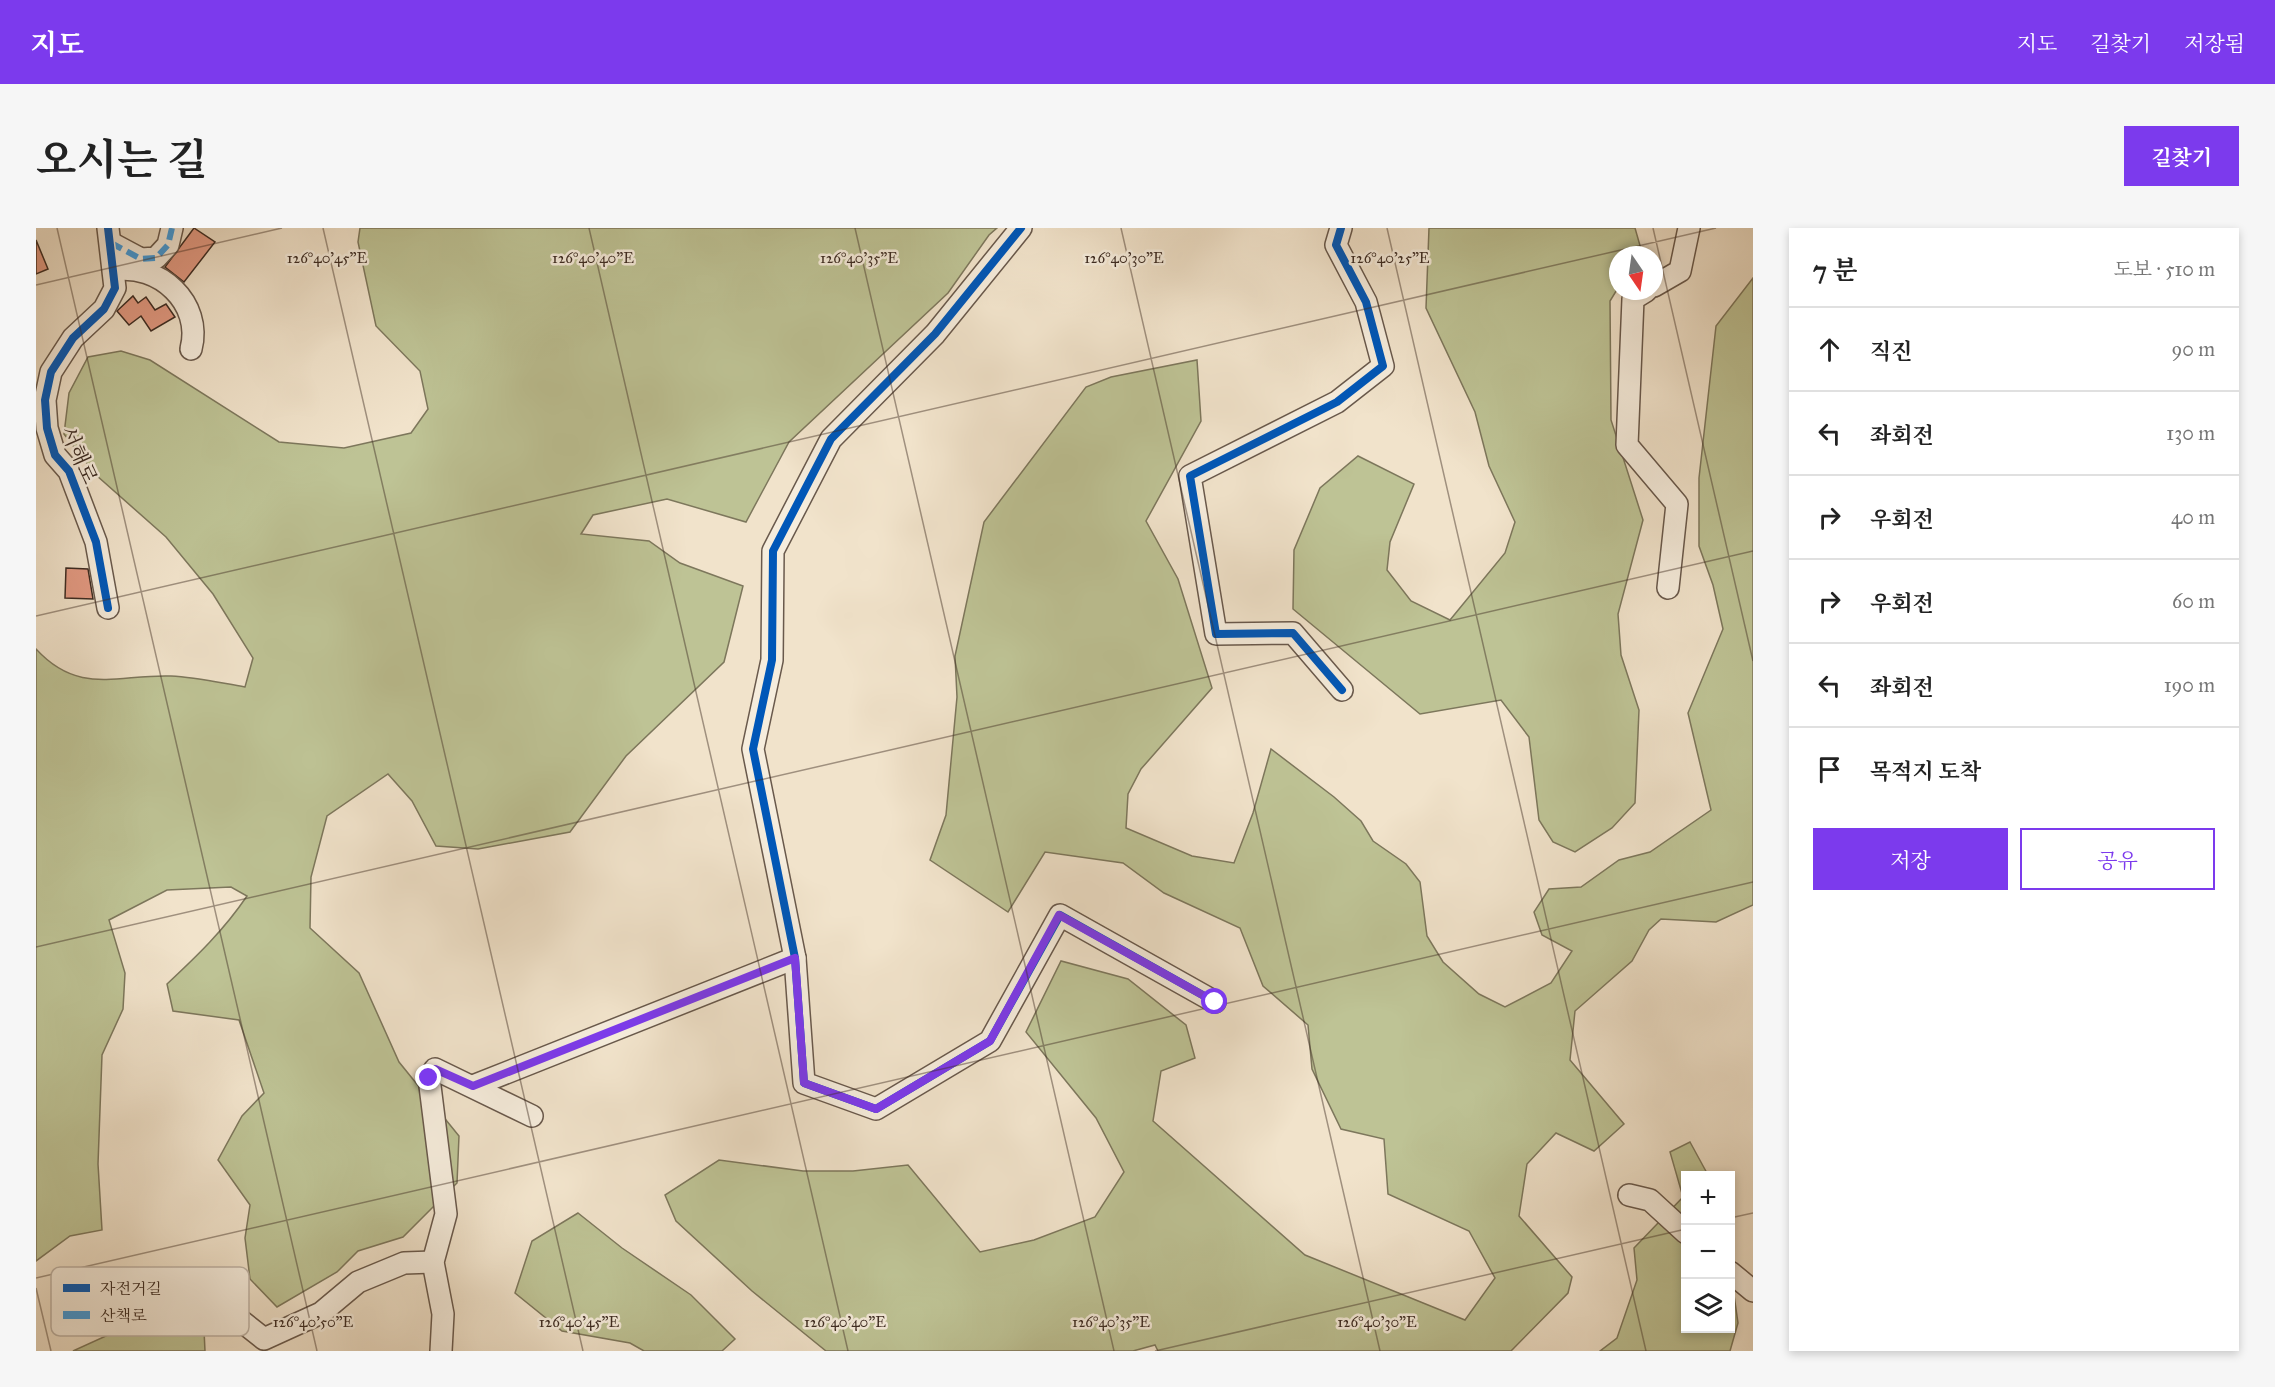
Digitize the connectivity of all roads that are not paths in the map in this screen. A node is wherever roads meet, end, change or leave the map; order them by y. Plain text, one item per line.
1 (172, 228) edge
2 (1021, 228) edge
3 (1341, 228) edge
4 (1689, 228) edge
5 (110, 236) edge
6 (114, 270) junction
7 (1663, 281) edge
8 (1633, 300) edge
9 (191, 349) dead end
10 (1668, 588) dead end
11 (108, 608) dead end
12 (1342, 690) dead end
13 (795, 958) junction
14 (1215, 1002) dead end
15 (473, 1086) junction
16 (532, 1116) dead end
17 (1629, 1195) dead end
18 (1681, 1228) edge
19 (433, 1262) junction
20 (1735, 1275) edge
21 (1753, 1291) edge
22 (249, 1327) edge
23 (441, 1351) edge

1 - 5 street
2 - 13 street
3 - 12 street
4 - 7 street
5 - 6 street, 서해로
6 - 9 street
6 - 11 street, 서해로
8 - 10 street
13 - 14 street
13 - 15 street
15 - 16 street
15 - 19 street
17 - 18 street
19 - 22 street
19 - 23 street
20 - 21 street

